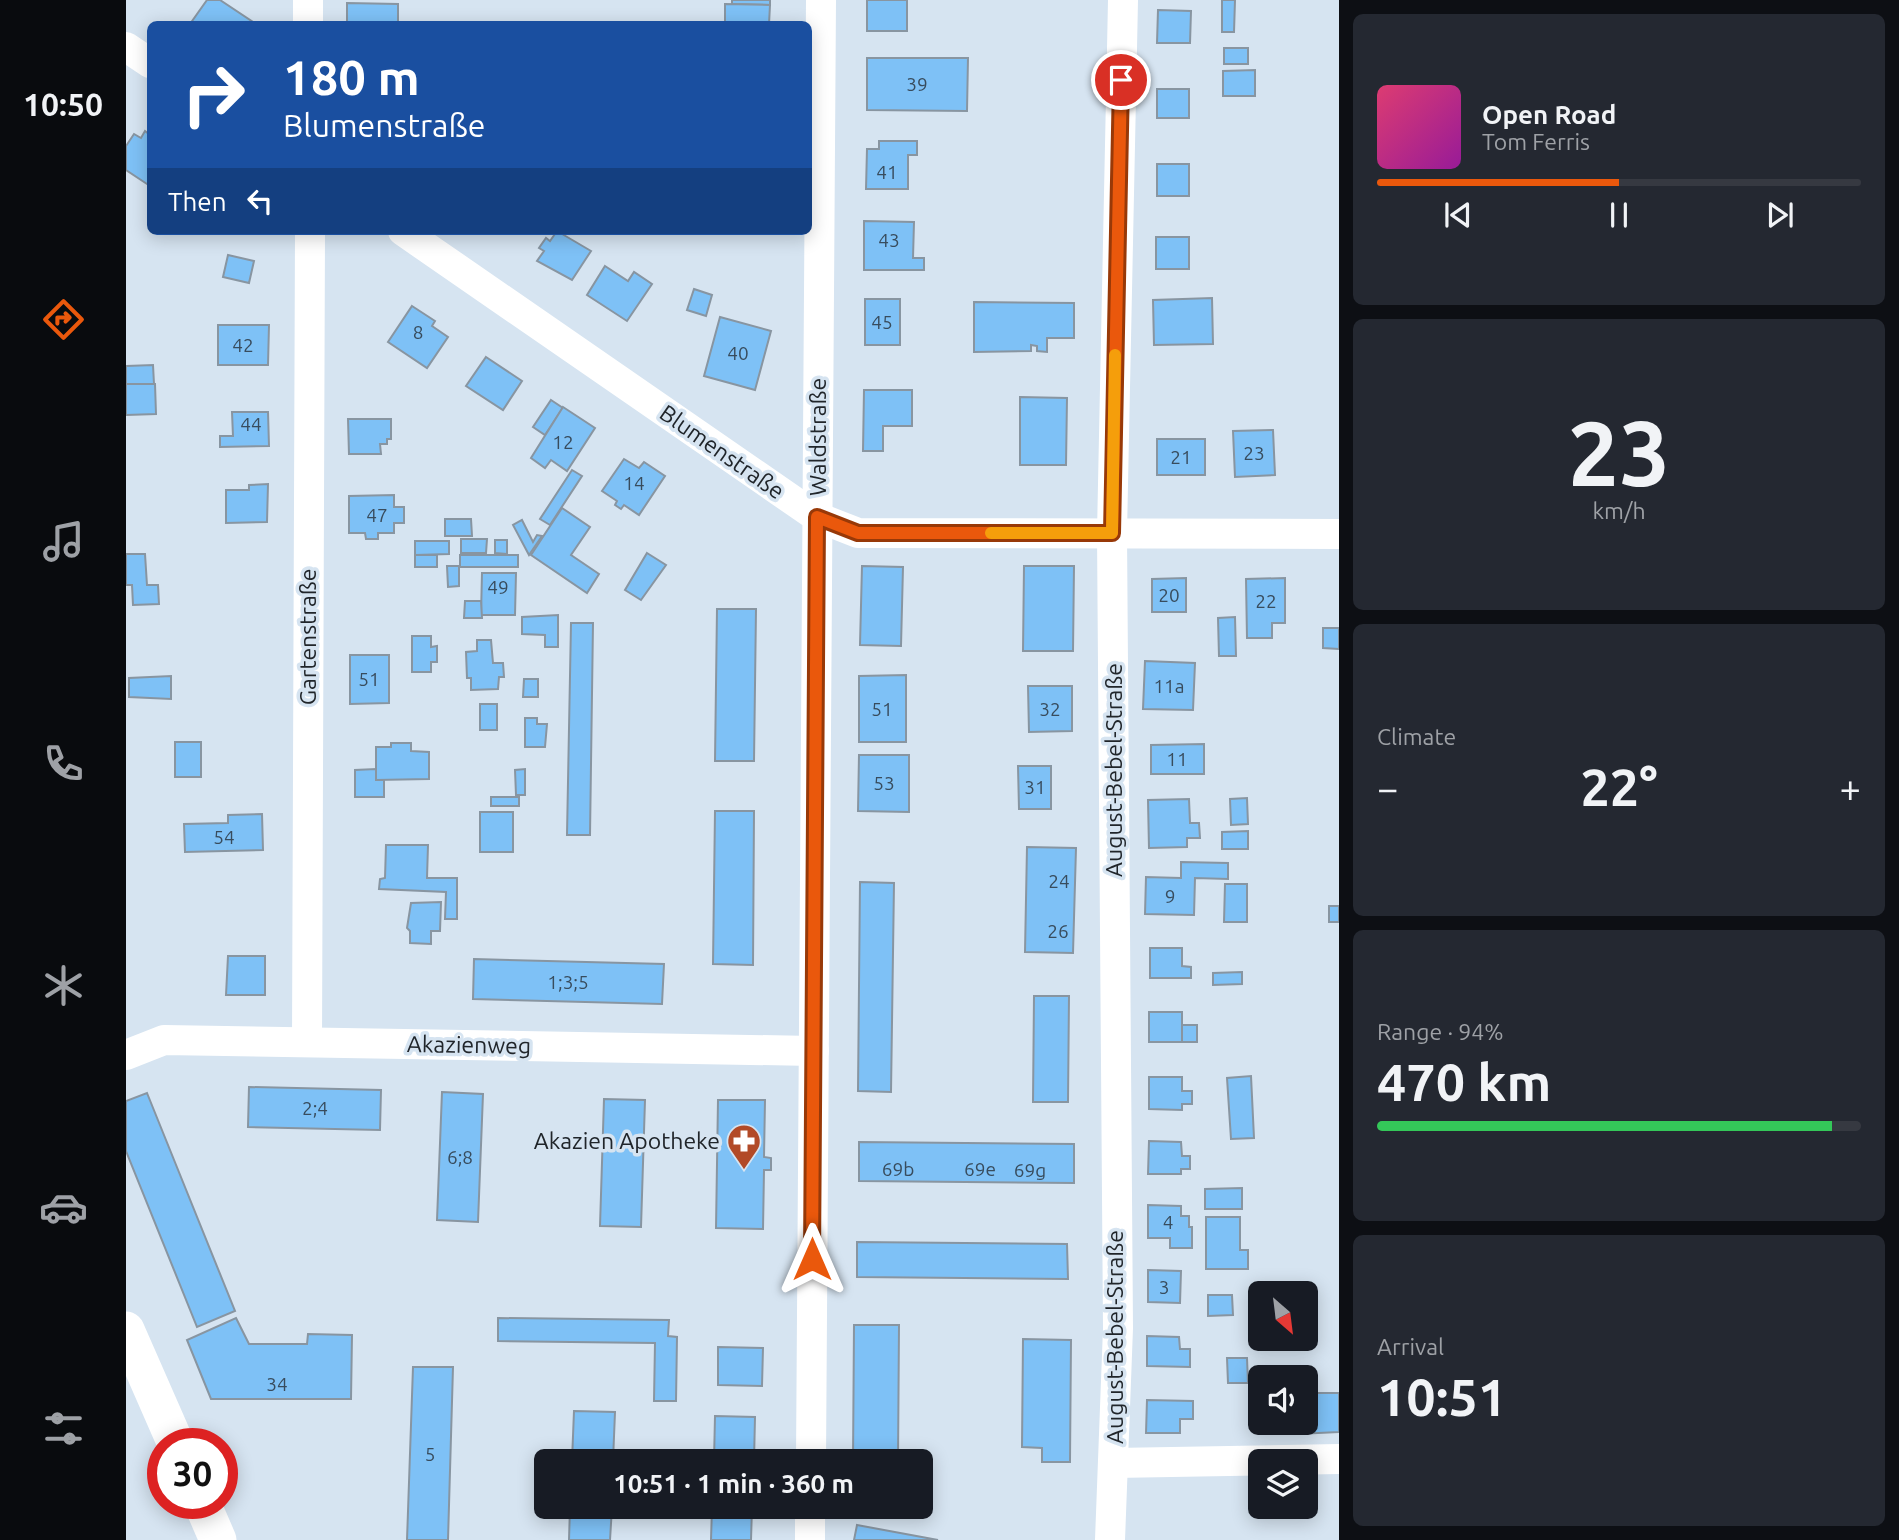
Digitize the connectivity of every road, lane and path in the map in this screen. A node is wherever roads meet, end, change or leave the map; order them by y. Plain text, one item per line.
1 (308, 0) edge
2 (821, 0) edge
3 (1123, 0) edge
4 (308, 21) edge
5 (126, 47) edge
6 (147, 61) edge
7 (310, 235) edge
8 (409, 235) edge
9 (817, 517) junction
10 (1112, 533) junction
11 (1339, 534) edge
12 (307, 1042) junction
13 (814, 1051) junction
14 (126, 1055) edge
15 (126, 1330) edge
16 (169, 1428) edge
17 (811, 1449) edge
18 (1339, 1459) edge
19 (1114, 1463) junction
20 (209, 1519) edge
21 (810, 1519) edge
22 (218, 1540) edge
23 (810, 1540) edge
24 (1110, 1540) edge

1 - 4 street
2 - 9 street, Waldstraße
3 - 10 street, August-Bebel-Straße
5 - 6 street
7 - 12 street, Gartenstraße
8 - 9 street, Blumenstraße
9 - 10 street, Blumenstraße
9 - 13 street, Waldstraße
10 - 11 street, Blumenstraße
10 - 19 street, August-Bebel-Straße
12 - 13 street, Akazienweg
12 - 14 street, Akazienweg
13 - 17 street, Waldstraße
15 - 16 street
18 - 19 street
19 - 24 street, August-Bebel-Straße
20 - 22 street
21 - 23 street

